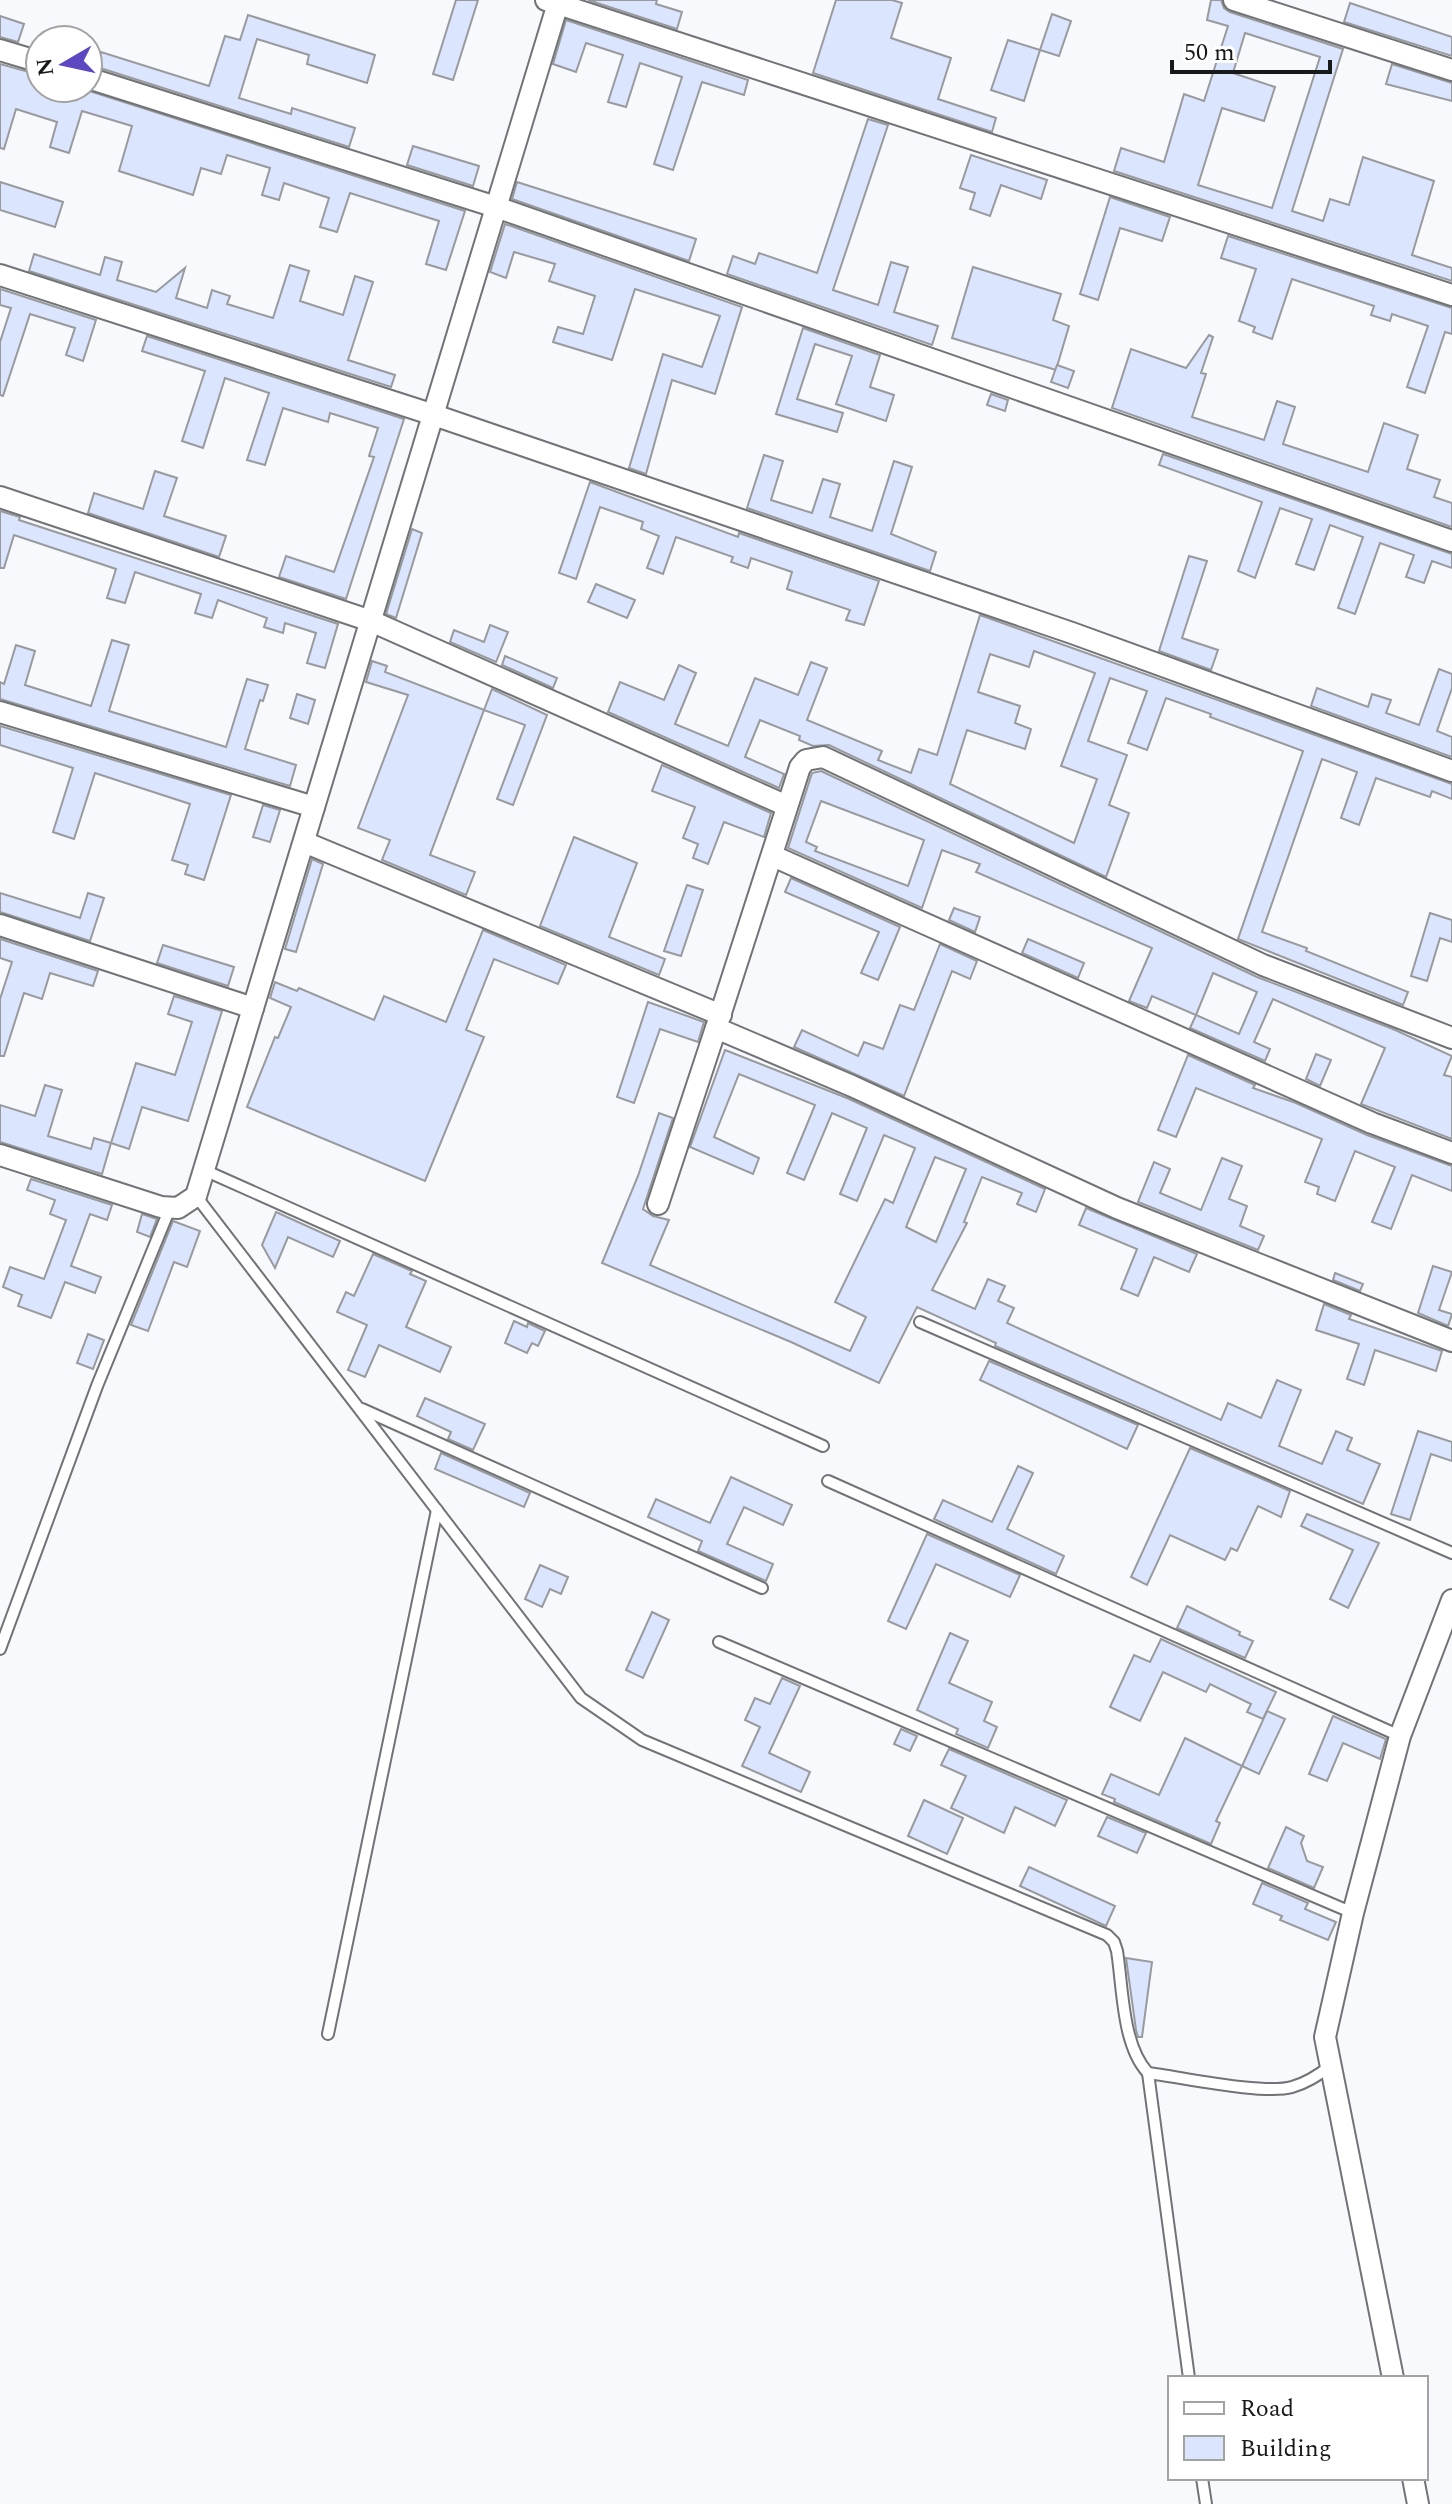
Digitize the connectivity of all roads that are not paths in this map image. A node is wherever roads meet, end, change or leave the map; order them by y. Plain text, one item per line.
1 (1234, 0) edge
2 (554, 1) edge
3 (0, 50) edge
4 (24, 57) edge
5 (1452, 70) edge
6 (104, 83) edge
7 (496, 207) junction
8 (0, 275) edge
9 (1452, 295) edge
10 (434, 415) junction
11 (0, 497) edge
12 (1452, 541) edge
13 (371, 621) junction
14 (0, 712) edge
15 (1452, 771) edge
16 (787, 806) junction
17 (314, 807) junction
18 (304, 842) junction
19 (773, 856) junction
20 (0, 925) edge
21 (253, 1008) junction
22 (718, 1021) junction
23 (1452, 1038) edge
24 (1452, 1153) edge
25 (0, 1155) edge
26 (204, 1170) junction
27 (196, 1196) junction
28 (658, 1204) dead end
29 (170, 1208) junction
30 (920, 1322) dead end
31 (1452, 1341) edge
32 (359, 1408) junction
33 (823, 1446) dead end
34 (828, 1481) dead end
35 (437, 1510) junction
36 (1452, 1553) edge
37 (762, 1588) dead end
38 (1452, 1600) edge
39 (719, 1642) dead end
40 (0, 1649) edge
41 (1400, 1736) junction
42 (1353, 1913) junction
43 (328, 2034) dead end
44 (1330, 2066) junction
45 (1148, 2073) junction
46 (1189, 2376) edge
47 (1393, 2376) edge
48 (1202, 2480) edge
49 (1413, 2480) edge
50 (1206, 2504) edge
51 (1418, 2504) edge

1 - 5 street
2 - 7 street
2 - 9 street
3 - 4 street
6 - 7 street
7 - 10 street
7 - 12 street
8 - 10 street
10 - 13 street
10 - 15 street
11 - 13 street
13 - 16 street
13 - 17 street
14 - 17 street
16 - 19 street
16 - 23 street
17 - 18 street
18 - 21 street
18 - 22 street
19 - 22 street
19 - 24 street
20 - 21 street
21 - 26 street
22 - 28 street
22 - 31 street
25 - 29 street
26 - 27 street
26 - 33 lane
27 - 29 street
27 - 32 lane
29 - 40 lane
30 - 36 lane
32 - 35 lane
32 - 37 lane
34 - 41 lane
35 - 43 lane
35 - 45 lane
38 - 41 street
39 - 42 lane
41 - 42 street
42 - 44 street
44 - 45 lane
44 - 47 street
45 - 46 lane
48 - 50 lane
49 - 51 street

